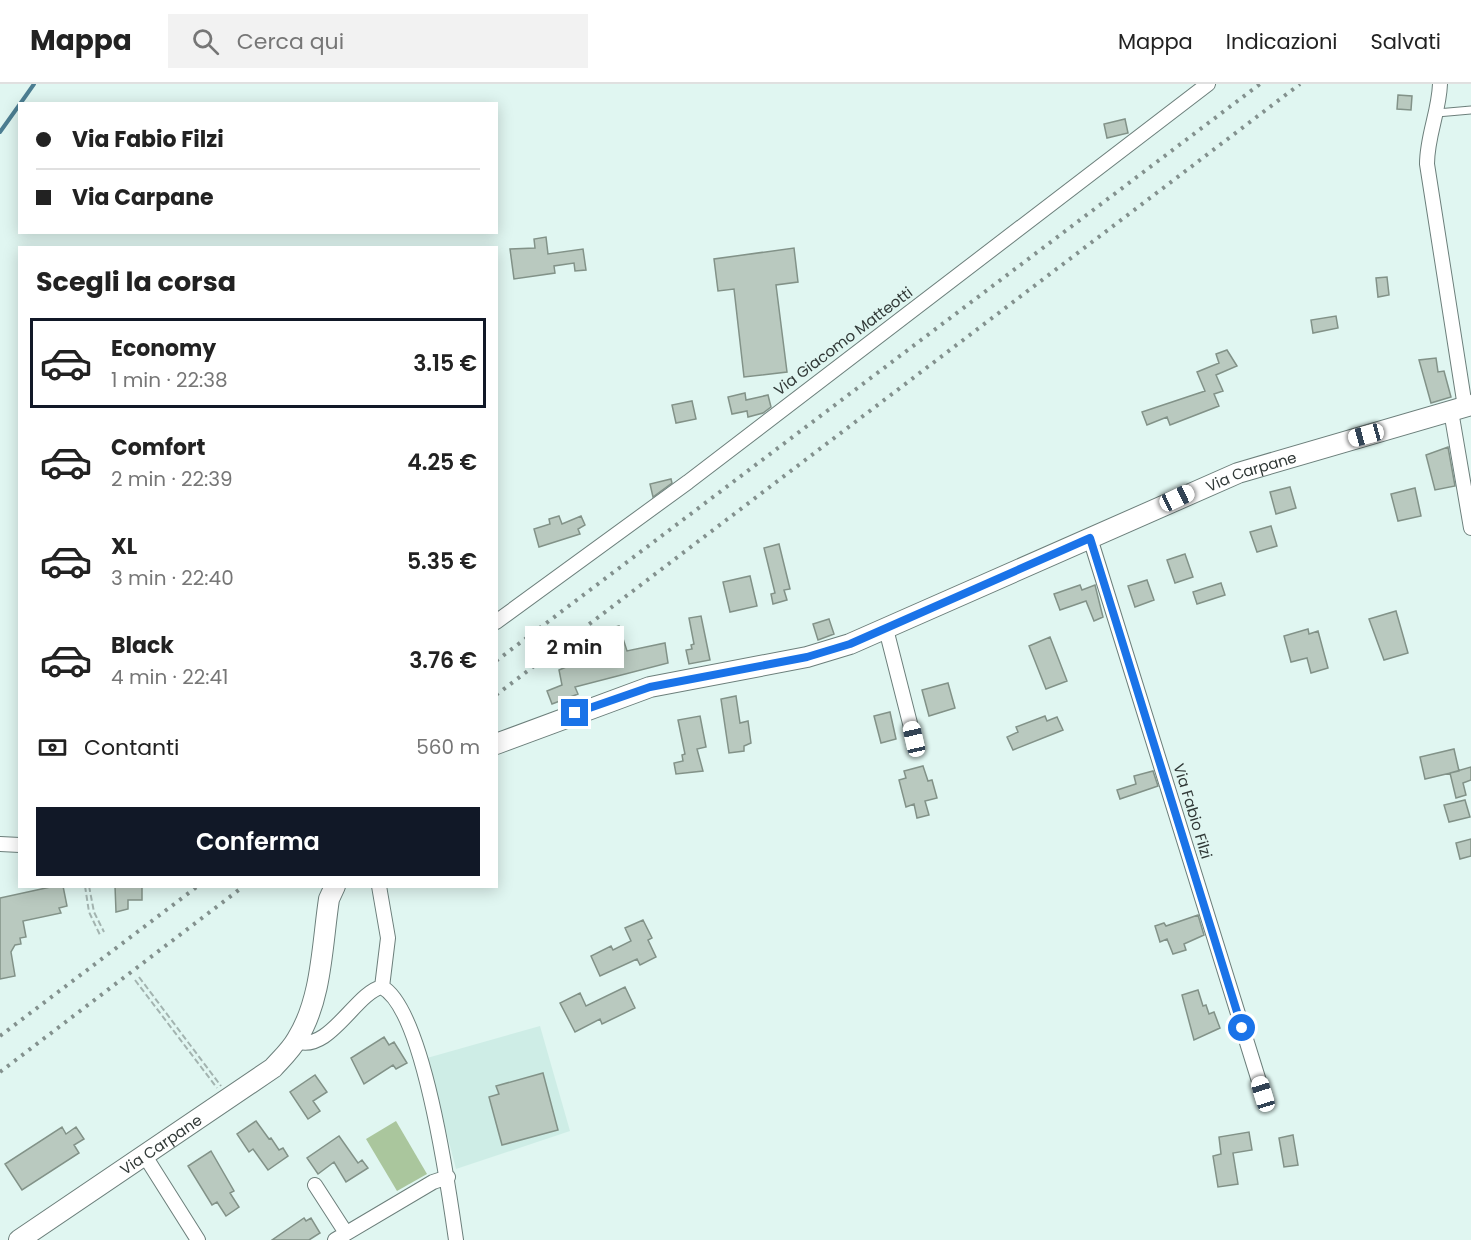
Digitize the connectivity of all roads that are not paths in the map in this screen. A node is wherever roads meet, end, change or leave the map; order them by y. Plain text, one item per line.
1 (1208, 84) edge
2 (1440, 84) edge
3 (1471, 110) edge
4 (1437, 113) junction
5 (1462, 408) edge
6 (1471, 528) edge
7 (1090, 538) junction
8 (498, 621) edge
9 (886, 629) junction
10 (914, 739) dead end
11 (498, 743) edge
12 (0, 844) edge
13 (18, 845) edge
14 (334, 888) edge
15 (379, 888) edge
16 (382, 987) junction
17 (296, 1041) junction
18 (1263, 1094) dead end
19 (145, 1156) junction
20 (448, 1177) junction
21 (315, 1185) dead end
22 (340, 1237) edge
23 (196, 1239) edge
24 (20, 1240) edge
25 (456, 1240) edge

1 - 8 street, Via Giacomo Matteotti
2 - 4 street
3 - 4 lane
4 - 5 street
5 - 6 street
5 - 7 street, Via Carpane
7 - 9 street, Via Carpane
7 - 18 street, Via Fabio Filzi
9 - 10 street
9 - 11 street, Via Carpane
12 - 13 street
14 - 17 street, Via Carpane
15 - 16 street
16 - 17 street
16 - 20 street
17 - 19 street, Via Carpane
19 - 23 street
19 - 24 street, Via Carpane
20 - 22 street
20 - 25 street
21 - 22 street

